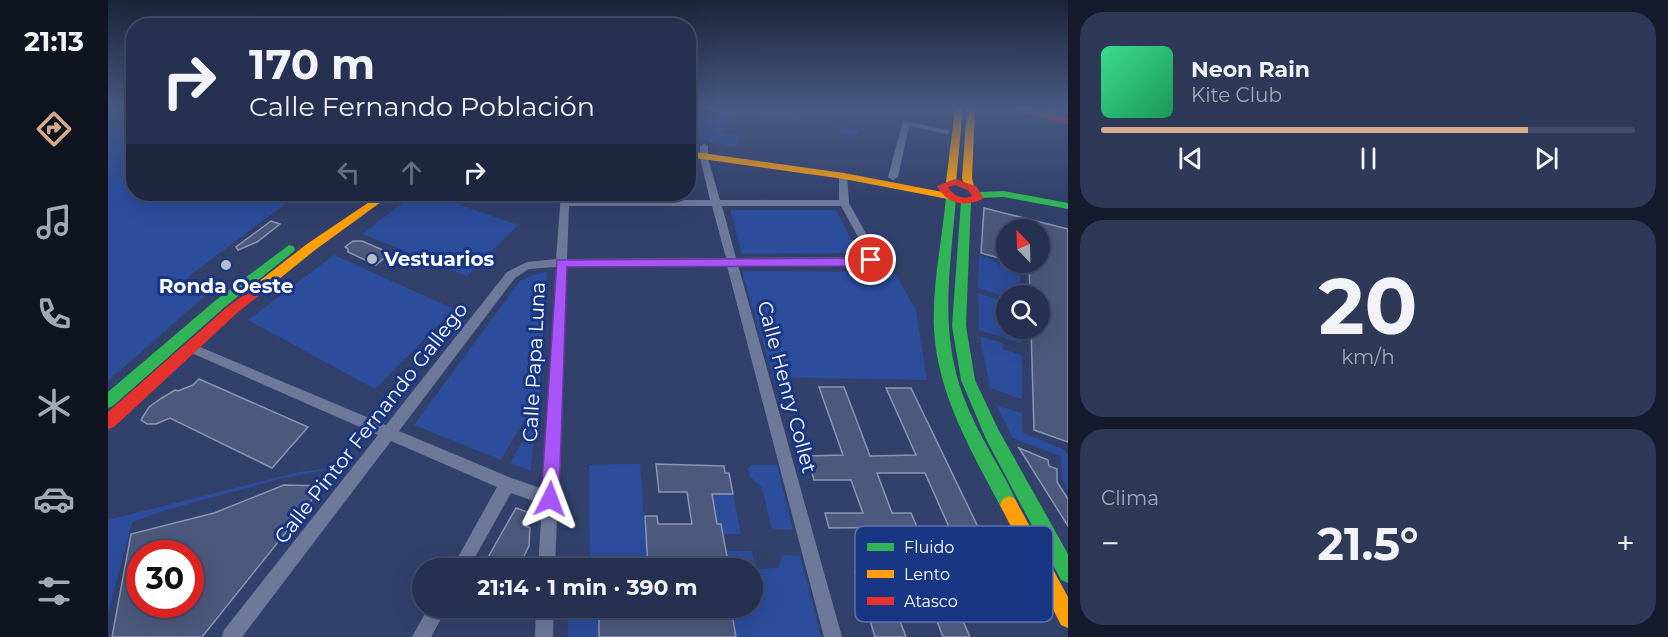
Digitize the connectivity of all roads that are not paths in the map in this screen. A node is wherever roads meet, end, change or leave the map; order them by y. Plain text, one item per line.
1 (902, 138) edge
2 (955, 138) edge
3 (969, 138) edge
4 (696, 148) edge
5 (704, 151) junction
6 (696, 152) edge
7 (844, 176) junction
8 (893, 177) junction
9 (949, 190) junction
10 (971, 194) junction
11 (360, 201) edge
12 (377, 201) edge
13 (565, 201) edge
14 (656, 201) edge
15 (716, 203) junction
16 (844, 203) junction
17 (1068, 206) edge
18 (561, 262) junction
19 (732, 262) junction
20 (191, 348) junction
21 (108, 401) edge
22 (108, 422) edge
23 (389, 433) junction
24 (507, 484) junction
25 (550, 499) junction
26 (1020, 526) edge
27 (1042, 526) edge
28 (1053, 546) edge
29 (466, 558) edge
30 (547, 558) edge
31 (1068, 573) edge
32 (1053, 589) edge
33 (432, 618) edge
34 (545, 618) edge
35 (1068, 618) edge
36 (231, 637) edge
37 (421, 637) edge
38 (544, 637) edge
39 (833, 637) edge

1 - 8 street
2 - 9 main road
3 - 10 main road
4 - 5 main road
5 - 6 main road
5 - 7 main road
5 - 8 main road
5 - 15 street, Calle Henry Collet
7 - 9 main road
7 - 16 street
8 - 9 main road
9 - 10 main road
9 - 26 main road
10 - 17 main road
10 - 27 main road
11 - 21 main road
12 - 20 main road
13 - 18 street, Calle Papa Luna
14 - 15 street
15 - 16 street
15 - 19 street, Calle Henry Collet
16 - 19 street, Calle Pintor Fernando Gallego
18 - 19 street, Calle Pintor Fernando Gallego
18 - 23 street, Calle Pintor Fernando Gallego
18 - 25 street, Calle Papa Luna
19 - 39 street, Calle Henry Collet
20 - 22 main road
20 - 23 street
23 - 24 street
23 - 36 street, Calle Pintor Fernando Gallego
24 - 25 street
24 - 29 street
25 - 30 street, Calle Papa Luna
28 - 31 main road
32 - 35 main road
33 - 37 street
34 - 38 street

